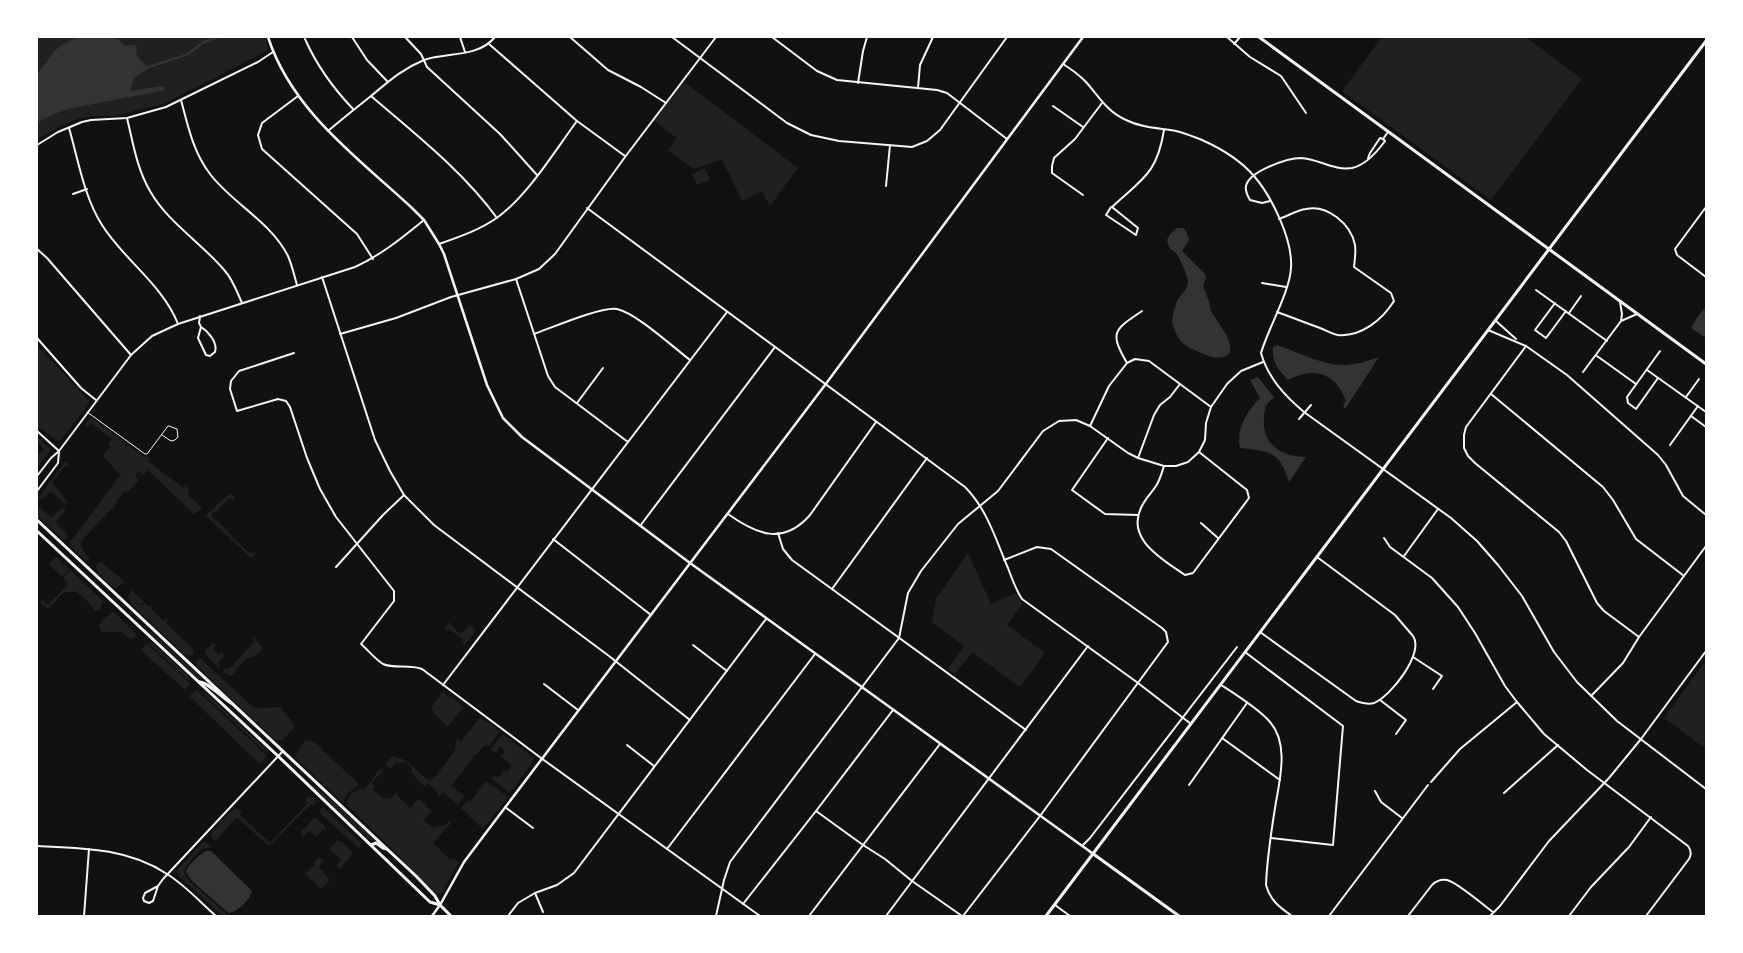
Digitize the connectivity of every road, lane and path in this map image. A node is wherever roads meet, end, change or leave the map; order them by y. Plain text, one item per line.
1 (268, 37) edge
2 (352, 37) edge
3 (405, 37) edge
4 (460, 37) edge
5 (495, 37) edge
6 (570, 37) edge
7 (672, 37) edge
8 (716, 37) edge
9 (772, 37) edge
10 (867, 37) edge
11 (933, 37) edge
12 (1008, 37) edge
13 (1083, 37) edge
14 (1227, 37) edge
15 (1240, 37) edge
16 (1259, 37) edge
17 (305, 39) dead end
18 (1706, 41) edge
19 (489, 44) junction
20 (1234, 44) junction
21 (273, 52) junction
22 (465, 52) junction
23 (700, 58) junction
24 (424, 60) junction
25 (1063, 64) junction
26 (387, 81) junction
27 (858, 83) junction
28 (918, 88) junction
29 (298, 96) junction
30 (371, 96) junction
31 (181, 100) junction
32 (959, 102) junction
33 (666, 103) junction
34 (1102, 103) junction
35 (1053, 106) dead end
36 (353, 109) junction
37 (1306, 112) dead end
38 (127, 118) junction
39 (577, 121) junction
40 (69, 127) junction
41 (1083, 127) junction
42 (1164, 130) junction
43 (328, 131) junction
44 (1389, 131) junction
45 (1383, 138) junction
46 (1007, 139) junction
47 (37, 145) edge
48 (890, 145) junction
49 (625, 157) junction
50 (1368, 160) junction
51 (537, 174) junction
52 (1254, 176) junction
53 (886, 186) dead end
54 (87, 189) junction
55 (73, 194) dead end
56 (1082, 195) dead end
57 (1270, 201) junction
58 (1112, 207) junction
59 (1706, 207) edge
60 (587, 208) junction
61 (497, 218) junction
62 (1279, 218) junction
63 (424, 220) junction
64 (440, 244) junction
65 (37, 249) edge
66 (1548, 250) junction
67 (373, 259) junction
68 (322, 277) junction
69 (1706, 277) edge
70 (516, 279) junction
71 (1262, 283) dead end
72 (297, 285) junction
73 (1286, 287) junction
74 (1536, 290) dead end
75 (458, 296) junction
76 (1581, 296) dead end
77 (1620, 302) junction
78 (242, 303) junction
79 (1555, 303) junction
80 (1142, 311) dead end
81 (1566, 311) junction
82 (727, 312) junction
83 (1277, 312) junction
84 (1569, 313) junction
85 (1636, 314) junction
86 (200, 316) junction
87 (1495, 320) junction
88 (1621, 321) junction
89 (178, 324) junction
90 (201, 328) junction
91 (1488, 330) junction
92 (340, 334) junction
93 (534, 334) junction
94 (37, 338) edge
95 (1607, 340) junction
96 (1518, 342) junction
97 (1526, 346) junction
98 (775, 347) junction
99 (1660, 351) dead end
100 (294, 353) dead end
101 (131, 355) junction
102 (1596, 355) junction
103 (690, 360) junction
104 (1263, 362) junction
105 (1127, 363) junction
106 (1706, 364) edge
107 (603, 368) dead end
108 (1647, 370) junction
109 (1584, 372) dead end
110 (1658, 378) junction
111 (1699, 379) dead end
112 (1180, 384) junction
113 (1636, 384) junction
114 (825, 385) junction
115 (1491, 394) junction
116 (1686, 397) junction
117 (96, 400) junction
118 (577, 403) junction
119 (1311, 405) dead end
120 (1698, 406) junction
121 (1211, 407) junction
122 (87, 412) junction
123 (1304, 412) junction
124 (1706, 412) edge
125 (1691, 416) junction
126 (1299, 419) dead end
127 (876, 422) junction
128 (1090, 426) junction
129 (1706, 427) edge
130 (37, 431) edge
131 (162, 435) junction
132 (1108, 438) junction
133 (628, 442) junction
134 (1670, 445) dead end
135 (59, 451) junction
136 (1199, 452) junction
137 (927, 458) junction
138 (1138, 458) junction
139 (1164, 466) junction
140 (1383, 469) junction
141 (37, 476) edge
142 (592, 489) junction
143 (37, 491) edge
144 (404, 495) junction
145 (980, 506) junction
146 (1438, 509) junction
147 (728, 514) junction
148 (1138, 515) junction
149 (1706, 515) edge
150 (37, 520) edge
151 (1201, 523) dead end
152 (640, 526) junction
153 (37, 531) edge
154 (778, 533) junction
155 (1218, 538) junction
156 (1384, 538) dead end
157 (553, 539) junction
158 (357, 544) junction
159 (1706, 546) edge
160 (1404, 556) junction
161 (1317, 557) junction
162 (1004, 560) junction
163 (690, 563) junction
164 (336, 567) dead end
165 (1684, 576) junction
166 (516, 586) junction
167 (832, 589) junction
168 (651, 615) junction
169 (766, 619) junction
170 (1260, 632) junction
171 (1639, 637) junction
172 (899, 638) junction
173 (693, 645) dead end
174 (1088, 646) junction
175 (1237, 647) dead end
176 (1706, 651) edge
177 (1245, 652) junction
178 (816, 654) junction
179 (1413, 657) junction
180 (616, 661) junction
181 (728, 671) junction
182 (198, 682) junction
183 (1138, 683) junction
184 (443, 684) junction
185 (544, 684) dead end
186 (1221, 685) junction
187 (862, 688) junction
188 (1433, 689) dead end
189 (1591, 696) junction
190 (1380, 700) junction
191 (1517, 702) junction
192 (1247, 703) junction
193 (235, 705) junction
194 (578, 710) junction
195 (893, 710) junction
196 (1184, 717) junction
197 (690, 720) junction
198 (1191, 724) junction
199 (1026, 730) junction
200 (1396, 734) dead end
201 (1222, 738) junction
202 (1641, 739) junction
203 (940, 744) junction
204 (627, 745) dead end
205 (1558, 746) junction
206 (283, 751) junction
207 (278, 756) junction
208 (541, 758) junction
209 (654, 766) junction
210 (990, 779) junction
211 (1280, 780) junction
212 (1431, 782) dead end
213 (1604, 782) junction
214 (1189, 785) dead end
215 (1428, 785) dead end
216 (1706, 788) edge
217 (1375, 791) dead end
218 (1504, 793) dead end
219 (504, 807) junction
220 (816, 811) junction
221 (618, 814) junction
222 (1040, 816) junction
223 (1651, 817) junction
224 (1402, 818) junction
225 (533, 828) dead end
226 (1271, 838) junction
227 (371, 845) junction
228 (863, 845) junction
229 (37, 846) edge
230 (1082, 846) junction
231 (89, 849) junction
232 (388, 849) junction
233 (667, 849) junction
234 (1092, 854) junction
235 (168, 874) junction
236 (912, 882) junction
237 (158, 886) junction
238 (721, 889) junction
239 (535, 893) junction
240 (743, 904) junction
241 (1054, 905) junction
242 (440, 906) junction
243 (543, 912) dead end
244 (1493, 912) junction
245 (84, 916) edge
246 (216, 916) edge
247 (432, 916) edge
248 (451, 916) edge
249 (508, 916) edge
250 (716, 916) edge
251 (760, 916) edge
252 (809, 916) edge
253 (886, 916) edge
254 (963, 916) edge
255 (1046, 916) edge
256 (1070, 916) edge
257 (1179, 916) edge
258 (1292, 916) edge
259 (1329, 916) edge
260 (1408, 916) edge
261 (1490, 916) edge
262 (1569, 916) edge
263 (1646, 916) edge

1 - 21 street
2 - 26 street
3 - 24 street
4 - 22 street
5 - 19 street
6 - 33 street
7 - 23 street
8 - 23 street
9 - 27 street
10 - 27 street
11 - 28 street
12 - 32 street
13 - 25 street
14 - 20 street
15 - 20 street
16 - 44 main road
17 - 36 street
18 - 66 main road
19 - 22 street
19 - 39 street
20 - 37 street
21 - 29 street
21 - 31 street
22 - 24 street
23 - 33 street
23 - 48 street
24 - 26 street
24 - 51 street
25 - 34 street
25 - 46 street
26 - 30 street
27 - 28 street
28 - 32 street
29 - 43 street
29 - 67 street
30 - 36 street
30 - 61 street
31 - 38 street
31 - 72 street
32 - 46 street
32 - 48 street
33 - 49 street
34 - 41 street
34 - 42 street
35 - 41 street
36 - 43 street
38 - 40 street
38 - 78 street
39 - 49 street
39 - 51 street
40 - 47 street
40 - 54 street
41 - 56 street
42 - 52 street
42 - 58 street
43 - 63 street
44 - 45 street
44 - 66 main road
45 - 50 street
45 - 50 street
46 - 114 street
48 - 53 street
49 - 60 street
50 - 52 street
51 - 61 street
52 - 57 street
52 - 57 street
54 - 55 street
54 - 89 street
57 - 62 street
58 - 58 street
59 - 69 street
60 - 70 street
60 - 82 street
61 - 64 street
62 - 73 street
62 - 83 street
63 - 64 street
63 - 67 street
64 - 75 street
65 - 101 street
66 - 77 main road
66 - 87 main road
67 - 68 street
68 - 72 street
68 - 92 street
70 - 75 street
70 - 93 street
71 - 73 street
72 - 78 street
73 - 83 street
74 - 79 street
75 - 92 street
75 - 142 street
76 - 84 street
77 - 85 main road
77 - 88 street
78 - 86 street
79 - 81 street
79 - 81 street
80 - 105 street
81 - 84 street
82 - 98 street
82 - 103 street
83 - 104 street
84 - 95 street
85 - 88 street
85 - 106 main road
86 - 89 street
86 - 90 street
87 - 91 main road
87 - 96 street
88 - 95 street
89 - 101 street
90 - 90 street
91 - 96 street
91 - 140 main road
92 - 144 street
93 - 103 street
93 - 118 street
94 - 117 street
95 - 102 street
96 - 97 street
97 - 115 street
97 - 149 street
98 - 114 street
98 - 152 street
99 - 108 street
100 - 158 street
101 - 117 street
102 - 109 street
102 - 113 street
103 - 133 street
104 - 121 street
104 - 123 street
105 - 112 street
105 - 128 street
107 - 118 street
108 - 110 street
108 - 113 street
110 - 113 street
110 - 116 street
111 - 116 street
112 - 121 street
112 - 138 street
114 - 127 street
114 - 147 street
115 - 165 street
115 - 171 street
116 - 120 street
117 - 122 street
118 - 133 street
119 - 123 street
120 - 124 street
120 - 125 street
121 - 136 street
122 - 131 lane
122 - 135 street
123 - 126 street
123 - 140 street
125 - 129 street
125 - 134 street
127 - 137 street
127 - 154 street
128 - 132 street
128 - 145 street
130 - 135 street
131 - 131 lane
132 - 138 street
132 - 148 street
133 - 142 street
135 - 141 street
135 - 143 street
136 - 139 street
136 - 155 street
137 - 145 street
137 - 167 street
138 - 139 street
139 - 148 street
140 - 146 street
140 - 161 main road
142 - 152 street
142 - 157 street
144 - 158 street
144 - 166 street
145 - 162 street
145 - 172 street
146 - 160 street
146 - 189 street
147 - 154 street
147 - 163 street
148 - 155 street
150 - 193 main road
151 - 155 street
152 - 163 street
153 - 182 main road
154 - 167 street
156 - 160 street
157 - 166 street
157 - 168 street
158 - 164 street
158 - 184 street
159 - 165 street
160 - 191 street
161 - 170 main road
161 - 179 street
162 - 174 street
162 - 183 street
163 - 168 street
163 - 169 street
165 - 171 street
166 - 180 street
166 - 184 street
167 - 172 street
168 - 180 street
169 - 178 street
169 - 181 street
170 - 177 main road
170 - 190 street
171 - 189 street
172 - 187 street
172 - 199 street
173 - 181 street
174 - 183 street
174 - 199 street
175 - 196 street
176 - 202 street
177 - 186 main road
177 - 226 street
178 - 187 street
178 - 233 street
179 - 188 street
179 - 190 street
180 - 194 street
180 - 197 street
181 - 197 street
182 - 193 main road
182 - 207 main road
183 - 196 street
183 - 222 street
184 - 208 street
185 - 194 street
186 - 192 street
186 - 198 main road
187 - 195 street
187 - 238 street
189 - 202 street
190 - 200 street
191 - 205 street
191 - 212 street
192 - 201 street
192 - 211 street
193 - 206 main road
194 - 208 street
195 - 203 street
195 - 220 street
196 - 198 street
196 - 230 street
197 - 209 street
198 - 234 main road
199 - 210 street
201 - 211 street
201 - 214 street
202 - 213 street
202 - 216 street
203 - 210 street
203 - 228 street
204 - 209 street
205 - 213 street
205 - 218 street
206 - 207 street
206 - 232 main road
207 - 227 main road
207 - 235 street
208 - 219 street
208 - 221 street
209 - 221 street
210 - 222 street
210 - 236 street
211 - 226 street
213 - 223 street
213 - 244 street
215 - 224 street
217 - 224 street
219 - 225 street
219 - 242 street
220 - 228 street
220 - 240 street
221 - 233 street
221 - 239 street
222 - 230 street
222 - 254 street
223 - 262 street
223 - 263 street
224 - 259 street
226 - 258 street
227 - 232 main road
227 - 242 main road
228 - 236 street
228 - 252 street
229 - 231 street
230 - 234 street
231 - 235 street
231 - 245 street
232 - 242 main road
233 - 238 street
234 - 241 main road
234 - 257 main road
235 - 237 street
235 - 246 street
236 - 253 street
236 - 254 street
237 - 237 street
238 - 240 street
238 - 250 street
239 - 243 street
239 - 249 street
240 - 251 street
241 - 255 main road
241 - 256 street
242 - 247 street
242 - 248 main road
244 - 260 street
244 - 261 street

